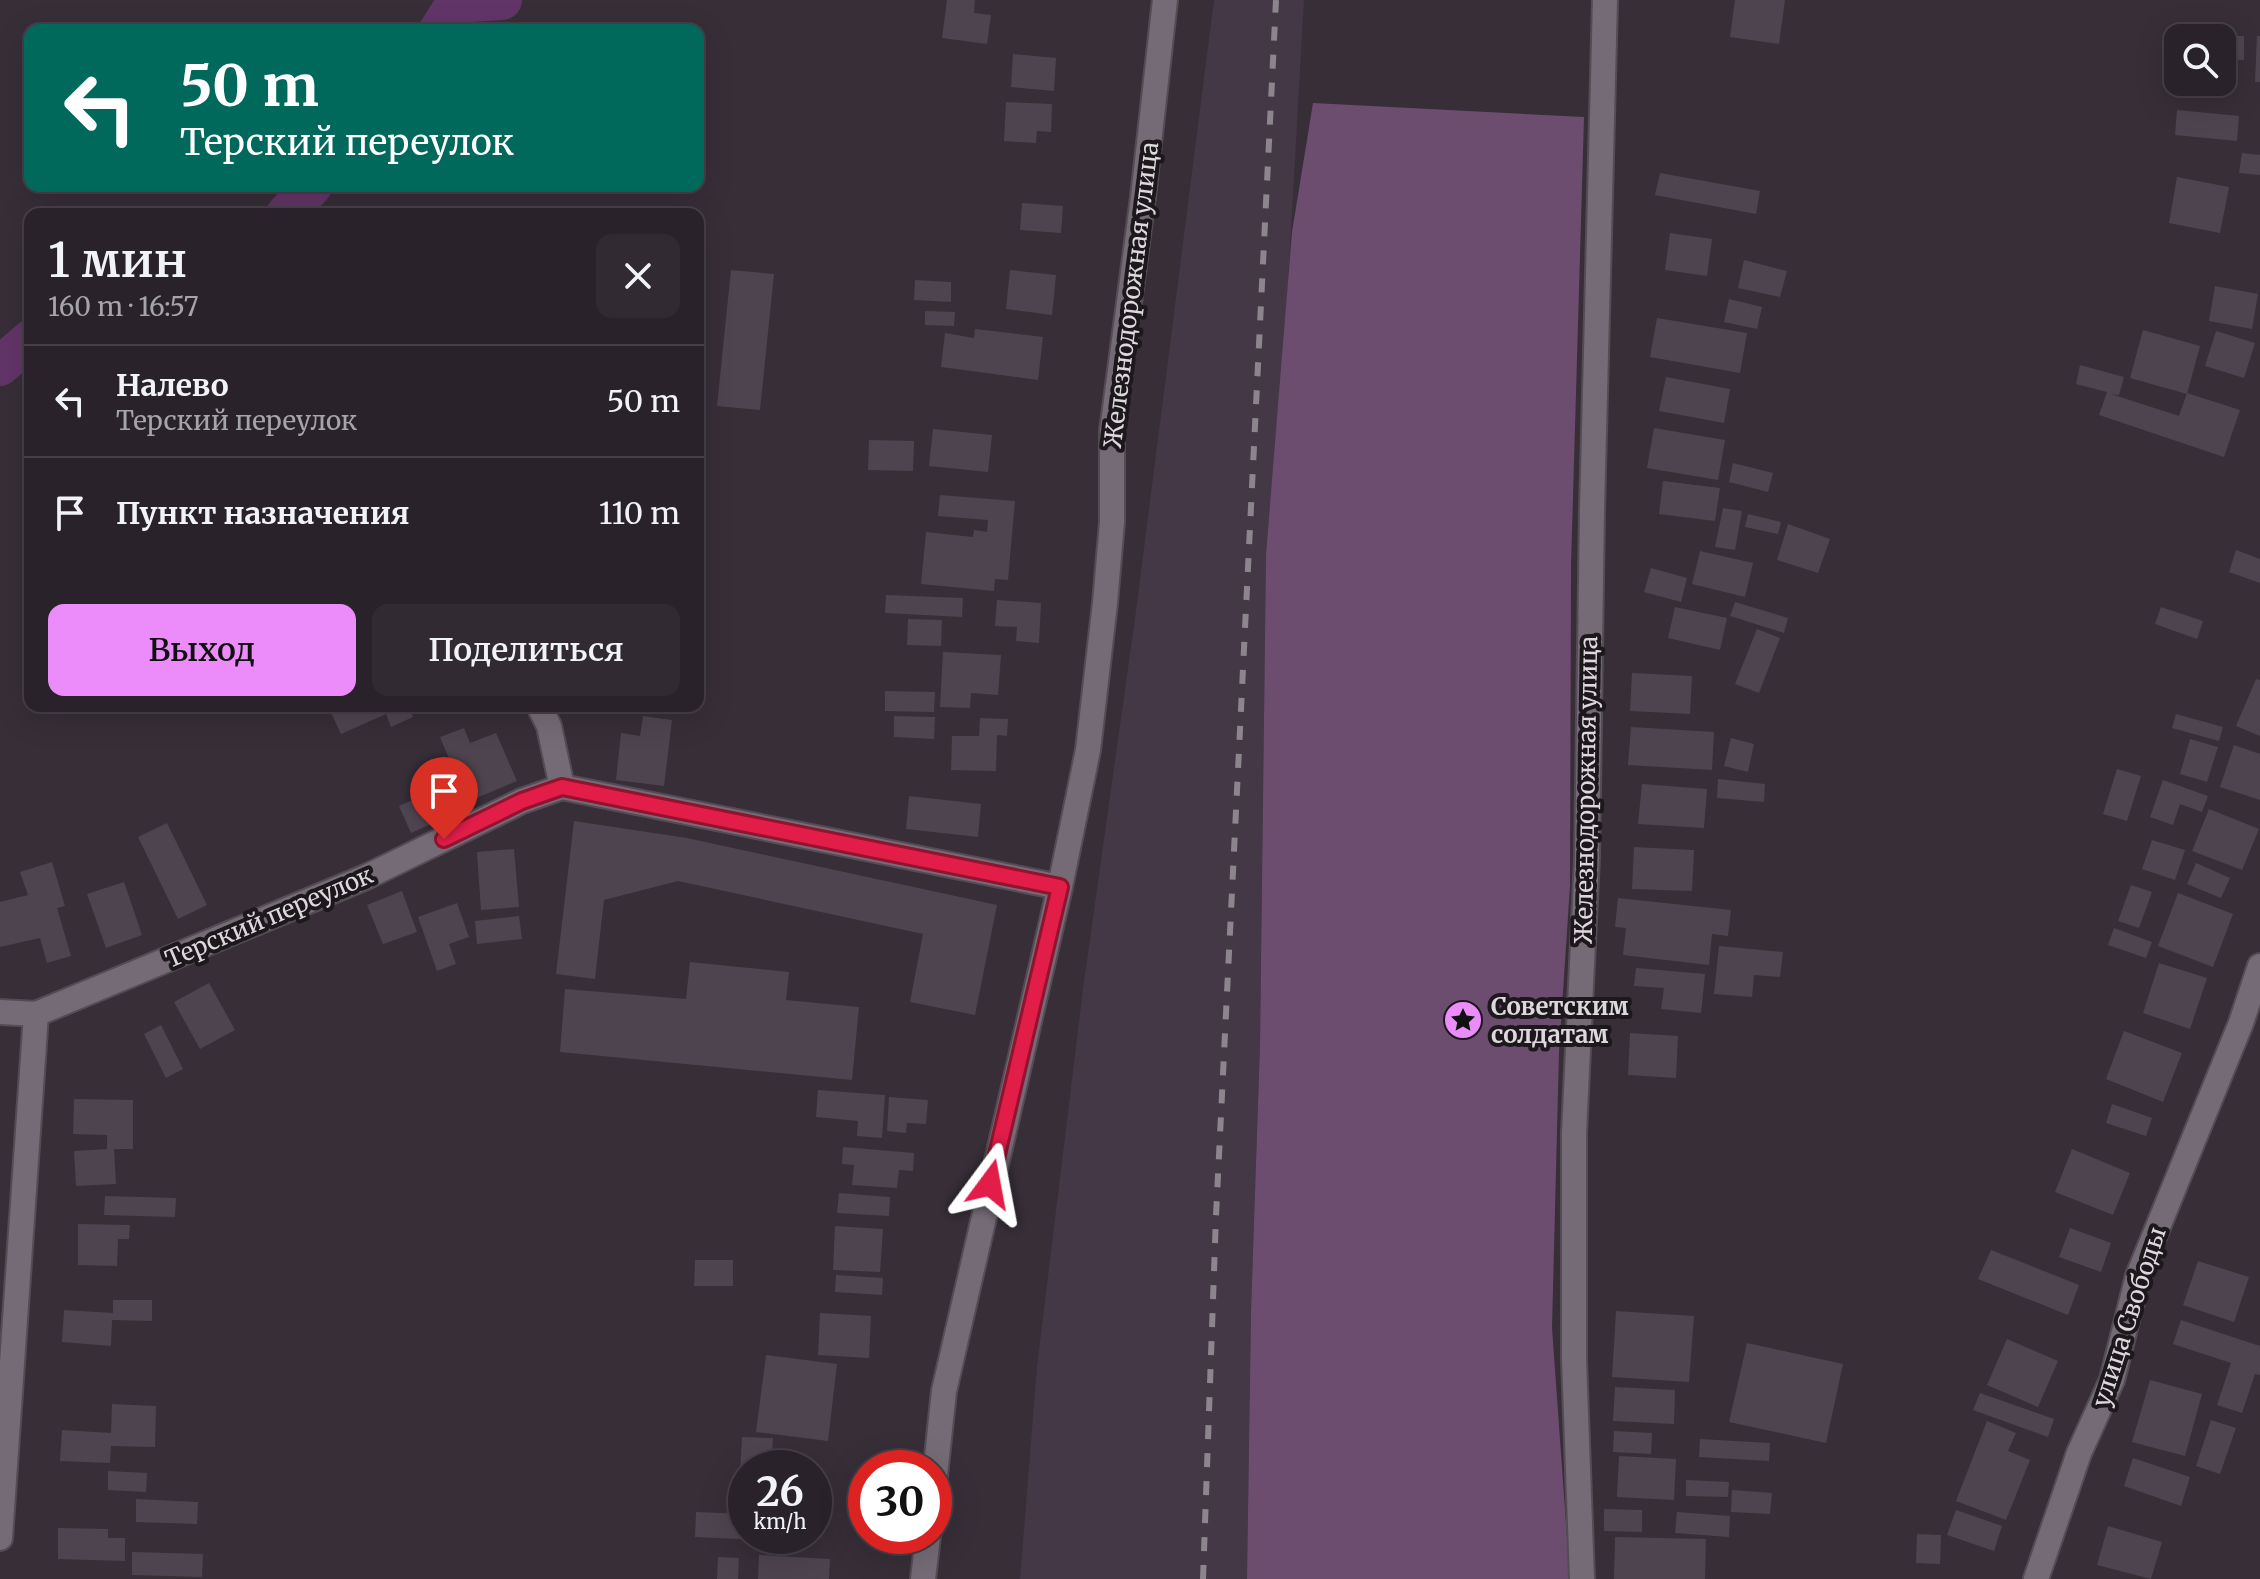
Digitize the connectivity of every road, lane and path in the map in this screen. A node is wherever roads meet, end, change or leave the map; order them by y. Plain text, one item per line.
1 (1165, 0) edge
2 (1605, 0) edge
3 (542, 712) edge
4 (562, 787) junction
5 (1060, 887) junction
6 (2260, 966) edge
7 (0, 1012) edge
8 (36, 1014) junction
9 (938, 1450) edge
10 (0, 1538) edge
11 (926, 1554) edge
12 (923, 1579) edge
13 (1582, 1579) edge
14 (2036, 1579) edge

1 - 5 street, Железнодорожная улица
2 - 13 street, Железнодорожная улица
3 - 4 street
4 - 5 street
4 - 8 street, Терский переулок
5 - 9 street, Железнодорожная улица
6 - 14 street, улица Свободы
7 - 8 street
8 - 10 street
11 - 12 street

